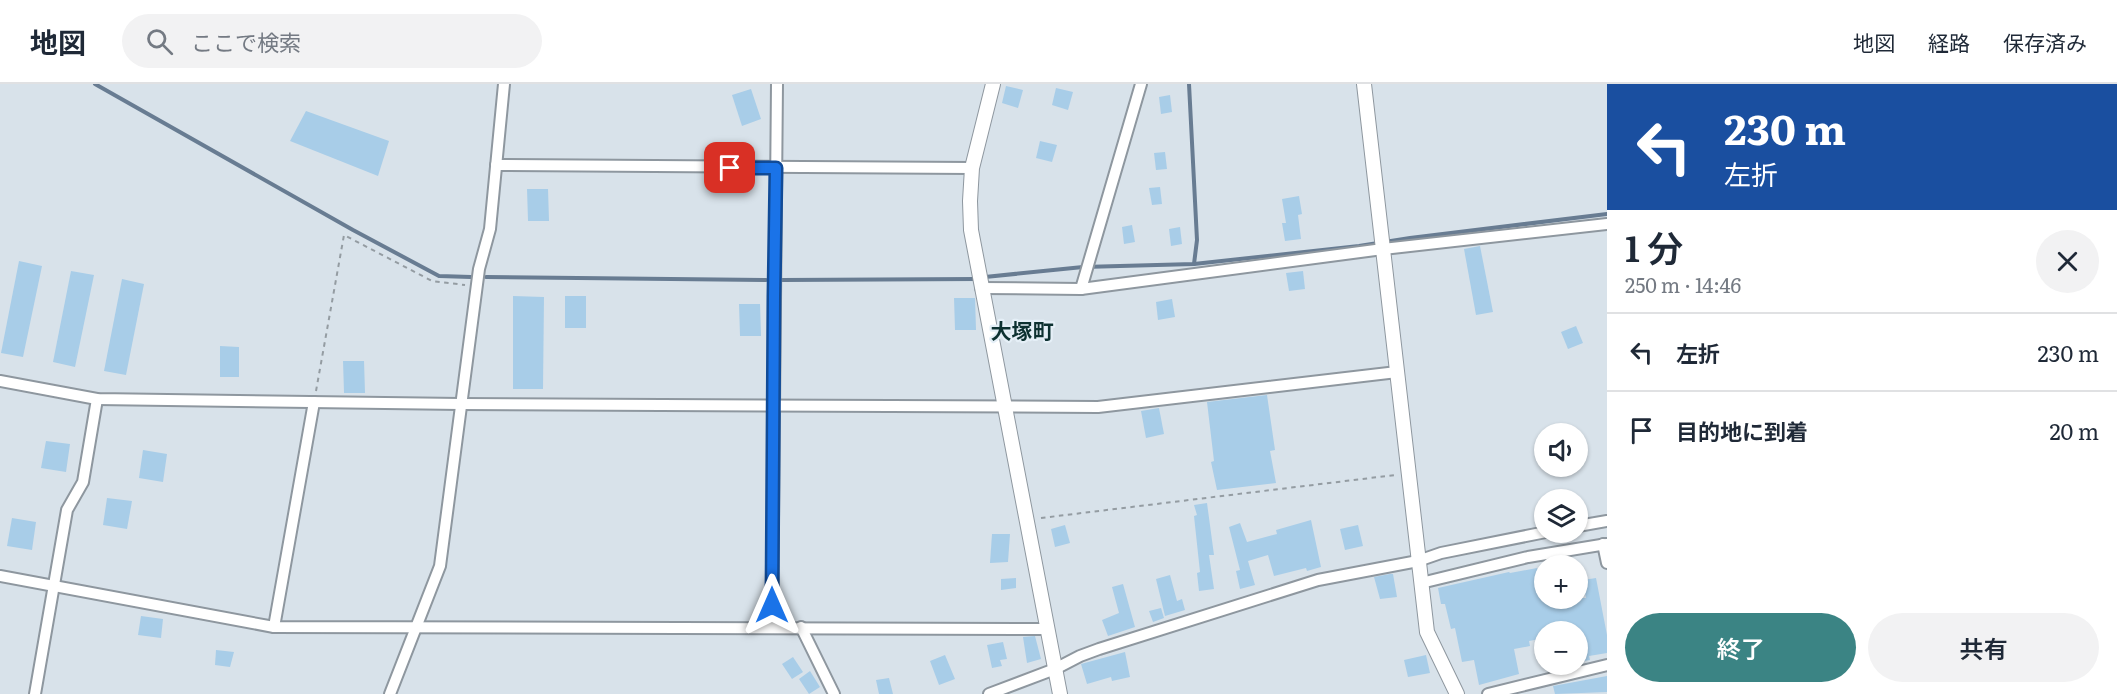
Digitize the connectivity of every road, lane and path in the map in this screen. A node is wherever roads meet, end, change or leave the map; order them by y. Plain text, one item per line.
1 (504, 84) edge
2 (777, 84) edge
3 (993, 84) edge
4 (1141, 84) edge
5 (1364, 84) edge
6 (496, 165) junction
7 (776, 168) junction
8 (972, 168) junction
9 (1607, 224) edge
10 (1383, 249) junction
11 (477, 286) junction
12 (981, 288) junction
13 (1081, 289) junction
14 (1397, 372) junction
15 (0, 381) edge
16 (97, 399) junction
17 (314, 402) junction
18 (460, 404) junction
19 (773, 404) junction
20 (1004, 407) junction
21 (1410, 474) junction
22 (1025, 519) junction
23 (1607, 521) edge
24 (1588, 524) edge
25 (1534, 534) edge
26 (1605, 544) edge
27 (1418, 561) junction
28 (1607, 563) edge
29 (0, 576) edge
30 (1421, 583) junction
31 (54, 587) junction
32 (274, 627) junction
33 (416, 627) junction
34 (772, 627) junction
35 (801, 627) junction
36 (1047, 629) junction
37 (1607, 664) edge
38 (1055, 669) junction
39 (35, 694) edge
40 (390, 694) edge
41 (834, 694) edge
42 (989, 694) edge
43 (1060, 694) edge
44 (1456, 694) edge
45 (1488, 694) edge

1 - 6 street
2 - 7 street
3 - 8 street
4 - 13 street
5 - 10 street
6 - 7 street
6 - 11 street
7 - 8 street
7 - 19 street
8 - 12 street
9 - 10 street
10 - 13 street
10 - 14 street
11 - 17 path
11 - 18 street
12 - 13 street
12 - 20 street
14 - 20 street
14 - 21 street
15 - 16 street
16 - 17 street
16 - 31 street
17 - 18 street
17 - 32 street
18 - 19 street
18 - 33 street
19 - 20 street
19 - 34 street
20 - 22 street
21 - 22 path
21 - 27 street
22 - 36 street
23 - 24 street
25 - 27 street
26 - 28 street
26 - 30 street
27 - 30 street
27 - 38 street
29 - 31 street
30 - 44 street
31 - 32 street
31 - 39 street
32 - 33 street
33 - 34 street
33 - 40 street
34 - 35 street
35 - 36 street
35 - 41 street
36 - 38 street
37 - 45 street
38 - 42 street
38 - 43 street

